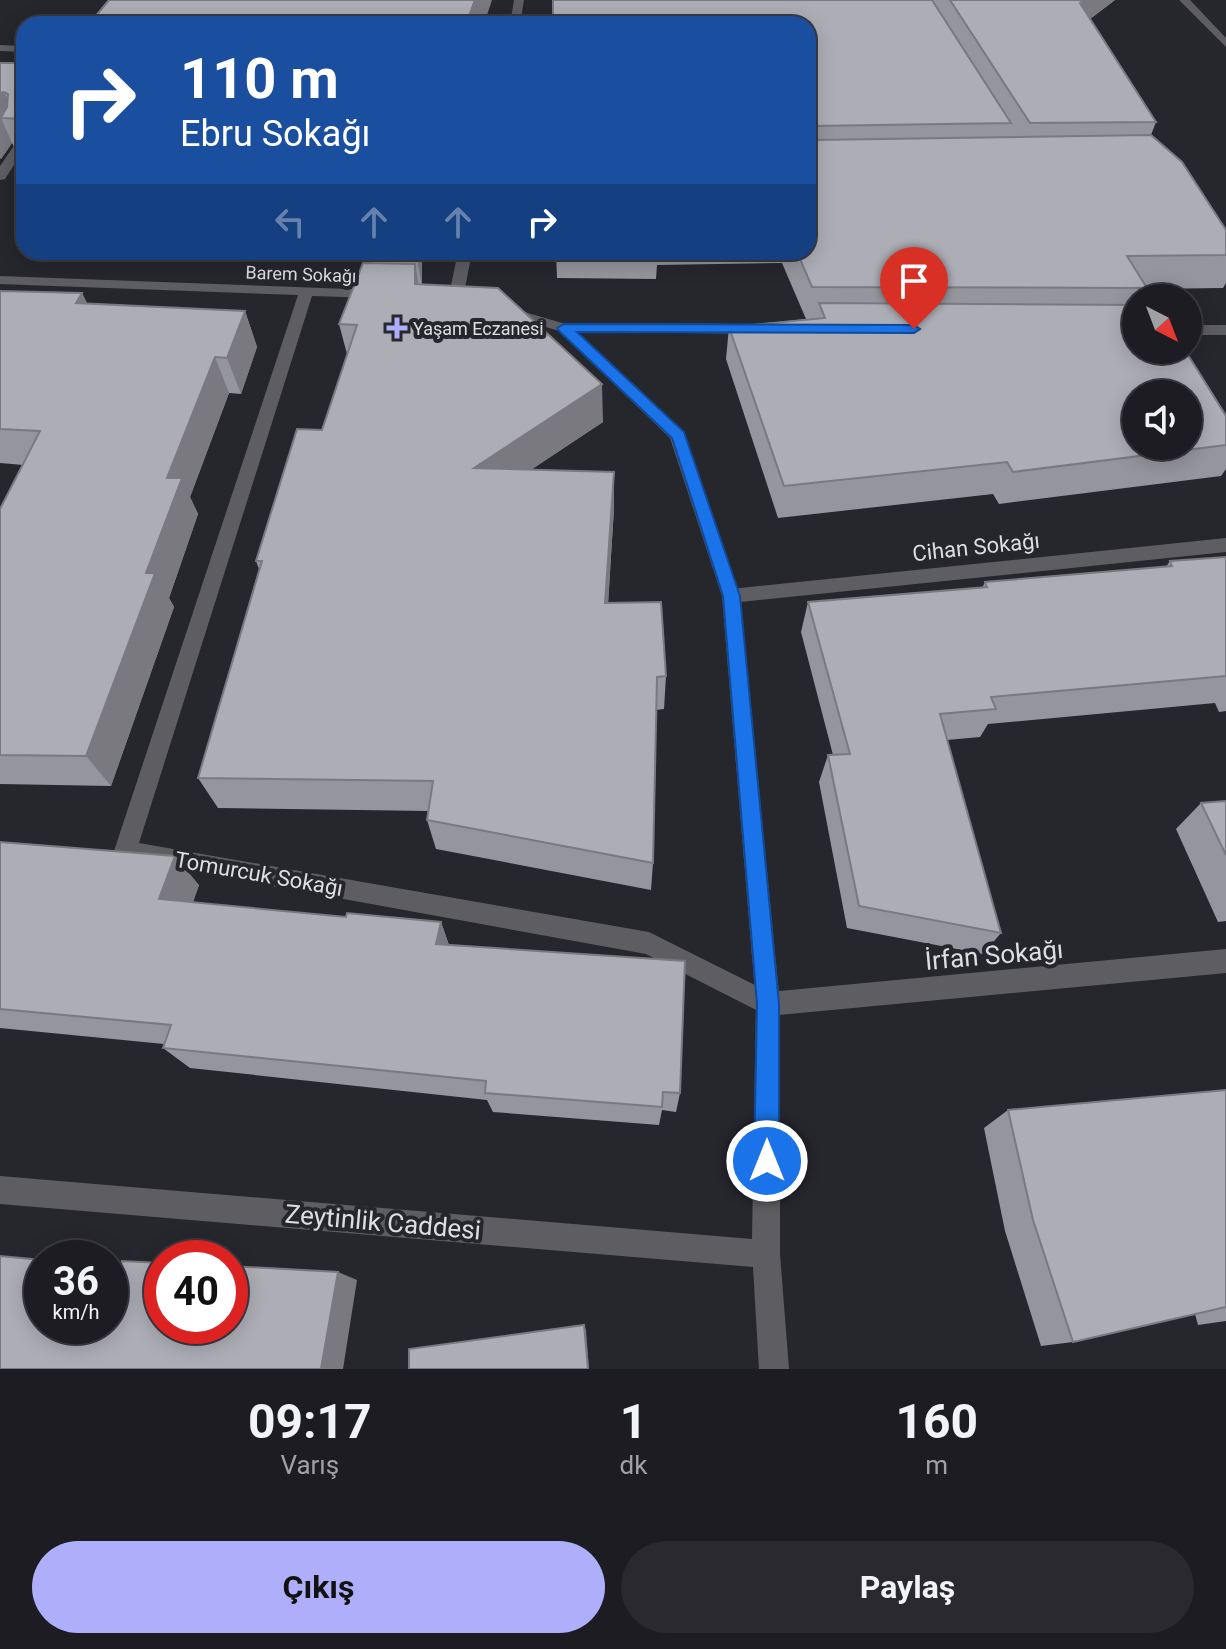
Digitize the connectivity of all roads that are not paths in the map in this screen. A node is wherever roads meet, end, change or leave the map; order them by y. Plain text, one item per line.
1 (1184, 0) edge
2 (1226, 44) edge
3 (16, 152) edge
4 (0, 176) edge
5 (462, 260) edge
6 (0, 280) edge
7 (306, 293) junction
8 (396, 294) edge
9 (564, 328) junction
10 (771, 329) edge
11 (1202, 330) edge
12 (1226, 330) edge
13 (1226, 545) edge
14 (731, 596) junction
15 (1226, 961) edge
16 (768, 1004) junction
17 (0, 1190) edge
18 (766, 1254) junction
19 (774, 1369) edge

1 - 2 street
3 - 4 street
5 - 9 street
6 - 7 street, Barem Sokağı
7 - 8 street, Barem Sokağı
7 - 16 street, Tomurcuk Sokağı
9 - 10 street
9 - 14 street
11 - 12 street
13 - 14 street, Cihan Sokağı
14 - 16 street
15 - 16 street, İrfan Sokağı
16 - 18 street
17 - 18 street, Zeytinlik Caddesi
18 - 19 street

